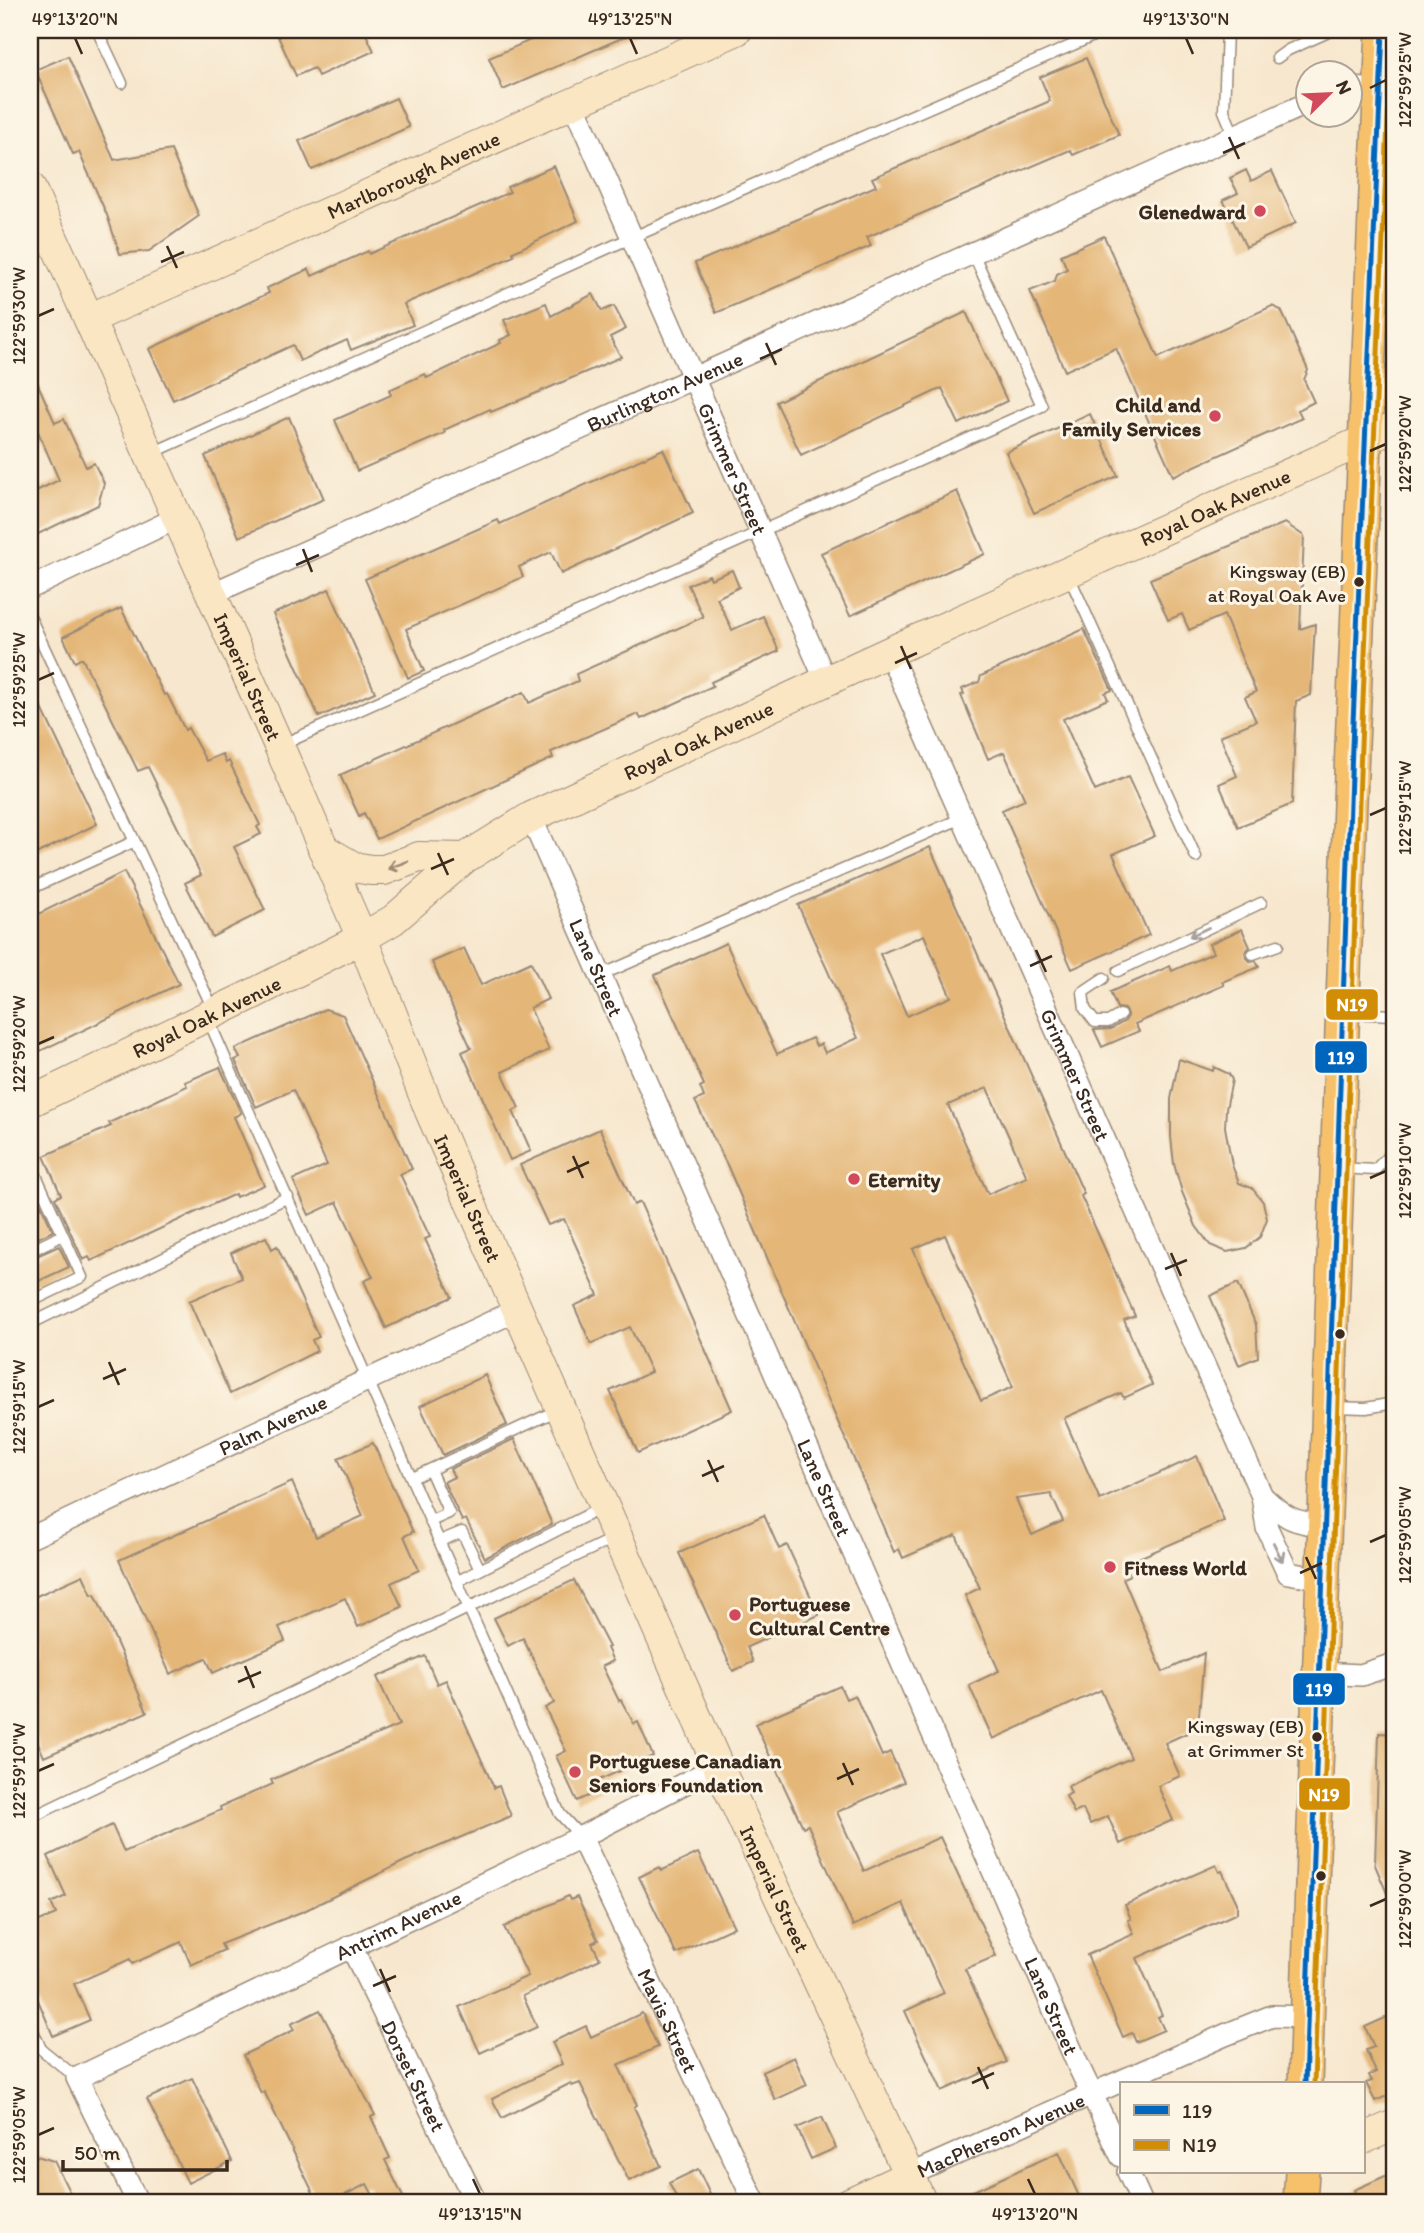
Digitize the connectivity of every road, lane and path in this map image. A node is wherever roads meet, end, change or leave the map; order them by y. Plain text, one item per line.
1 (97, 30) edge
2 (737, 30) edge
3 (1107, 30) edge
4 (1227, 30) edge
5 (1333, 30) edge
6 (1383, 30) edge
7 (1277, 58) dead end
8 (122, 83) dead end
9 (1365, 89) edge
10 (573, 103) junction
11 (1294, 109) edge
12 (1234, 135) junction
13 (30, 187) edge
14 (632, 238) junction
15 (973, 253) junction
16 (89, 319) junction
17 (694, 378) junction
18 (1394, 427) edge
19 (1364, 441) junction
20 (149, 454) junction
21 (177, 518) junction
22 (761, 531) junction
23 (1068, 573) junction
24 (30, 588) edge
25 (211, 594) junction
26 (30, 617) edge
27 (889, 652) junction
28 (826, 681) junction
29 (279, 746) junction
30 (531, 817) junction
31 (962, 817) junction
32 (133, 842) junction
33 (323, 849) junction
34 (1196, 856) dead end
35 (465, 858) junction
36 (30, 889) edge
37 (1261, 903) dead end
38 (362, 938) junction
39 (1278, 946) dead end
40 (1253, 954) dead end
41 (1118, 971) dead end
42 (601, 975) junction
43 (1104, 978) dead end
44 (1343, 1013) junction
45 (211, 1014) junction
46 (1120, 1015) dead end
47 (1394, 1015) edge
48 (30, 1102) edge
49 (1394, 1150) edge
50 (30, 1162) edge
51 (1338, 1168) junction
52 (32, 1175) edge
53 (288, 1197) junction
54 (63, 1235) junction
55 (30, 1251) edge
56 (30, 1302) edge
57 (517, 1310) junction
58 (30, 1324) edge
59 (367, 1378) junction
60 (1394, 1403) edge
61 (1331, 1407) junction
62 (560, 1409) junction
63 (430, 1470) junction
64 (412, 1478) junction
65 (1262, 1496) junction
66 (604, 1507) junction
67 (431, 1521) junction
68 (1326, 1527) junction
69 (617, 1536) junction
70 (30, 1538) edge
71 (440, 1541) junction
72 (480, 1570) junction
73 (1324, 1579) junction
74 (458, 1581) junction
75 (469, 1606) junction
76 (1394, 1664) edge
77 (1320, 1674) junction
78 (718, 1766) junction
79 (30, 1818) edge
80 (581, 1837) junction
81 (351, 1946) junction
82 (1308, 2017) junction
83 (30, 2024) edge
84 (77, 2078) junction
85 (1120, 2082) edge
86 (1121, 2082) edge
87 (1305, 2082) edge
88 (1093, 2094) junction
89 (1394, 2125) edge
90 (1364, 2139) edge
91 (1120, 2153) edge
92 (1129, 2174) edge
93 (1302, 2174) edge
94 (909, 2175) junction
95 (138, 2203) edge
96 (476, 2203) edge
97 (755, 2203) edge
98 (849, 2203) edge
99 (922, 2203) edge
100 (1142, 2203) edge
101 (1300, 2203) edge

1 - 8 lane
2 - 10 main road, Marlborough Avenue
3 - 14 lane
4 - 12 lane
5 - 7 lane
6 - 9 main road
9 - 19 main road
10 - 14 street, Grimmer Street
10 - 16 main road, Marlborough Avenue
11 - 12 street, Burlington Avenue
12 - 15 street, Burlington Avenue
13 - 16 main road, Imperial Street
14 - 17 street, Grimmer Street
14 - 20 lane
15 - 17 street, Burlington Avenue
15 - 22 lane
16 - 20 main road, Imperial Street
17 - 22 street, Grimmer Street
17 - 25 street, Burlington Avenue
18 - 19 main road, Royal Oak Avenue
19 - 23 main road, Royal Oak Avenue
19 - 44 main road
20 - 21 main road, Imperial Street
21 - 24 street
21 - 25 main road, Imperial Street
22 - 28 street, Grimmer Street
22 - 29 lane
23 - 27 main road, Royal Oak Avenue
23 - 34 lane
25 - 29 main road, Imperial Street
26 - 32 lane
27 - 28 main road, Royal Oak Avenue
27 - 31 street, Grimmer Street
28 - 30 main road, Royal Oak Avenue
29 - 33 main road, Imperial Street
30 - 35 main road, Royal Oak Avenue
30 - 42 street, Lane Street
31 - 42 lane
31 - 65 street, Grimmer Street
32 - 36 lane
32 - 45 lane
35 -> 33 main road
33 - 38 main road, Imperial Street
35 - 38 main road, Royal Oak Avenue
37 -> 41 lane
38 - 45 main road, Royal Oak Avenue
38 - 57 main road, Imperial Street
39 - 40 lane
42 - 88 street, Lane Street
43 - 46 lane
44 - 47 lane
44 - 51 main road
45 - 48 main road, Royal Oak Avenue
45 - 53 lane
49 - 51 lane
50 - 52 lane
51 - 61 main road
52 - 54 lane
53 - 58 lane
53 - 59 lane
54 - 55 lane
54 - 56 lane
57 - 59 street, Palm Avenue
57 - 62 main road, Imperial Street
59 - 64 lane
59 - 70 street, Palm Avenue
60 - 61 lane
61 - 68 main road
62 - 63 lane
62 - 66 main road, Imperial Street
63 - 64 lane
63 - 67 lane
64 - 67 lane
65 - 68 street, Grimmer Street
65 -> 73 street, Grimmer Street
66 - 69 main road, Imperial Street
66 - 72 lane
67 - 71 lane
68 - 73 main road
69 - 75 lane
69 - 78 main road, Imperial Street
71 - 72 lane
71 - 74 lane
72 - 74 lane
73 - 77 main road
74 - 75 lane
75 - 79 lane
75 - 80 lane
76 - 77 street
77 - 82 main road
78 - 80 street, Antrim Avenue
78 - 94 main road, Imperial Street
80 - 81 street, Antrim Avenue
80 - 97 street, Mavis Street
81 - 84 street, Antrim Avenue
81 - 96 street, Dorset Street
82 - 86 street, MacPherson Avenue
82 - 87 main road
83 - 84 lane
84 - 95 street
85 - 88 street, MacPherson Avenue
88 - 91 street, Lane Street
88 - 94 street, MacPherson Avenue
89 - 90 main road
92 - 100 street
93 - 101 main road
94 - 98 main road, MacPherson Avenue
94 - 99 main road, Imperial Street

